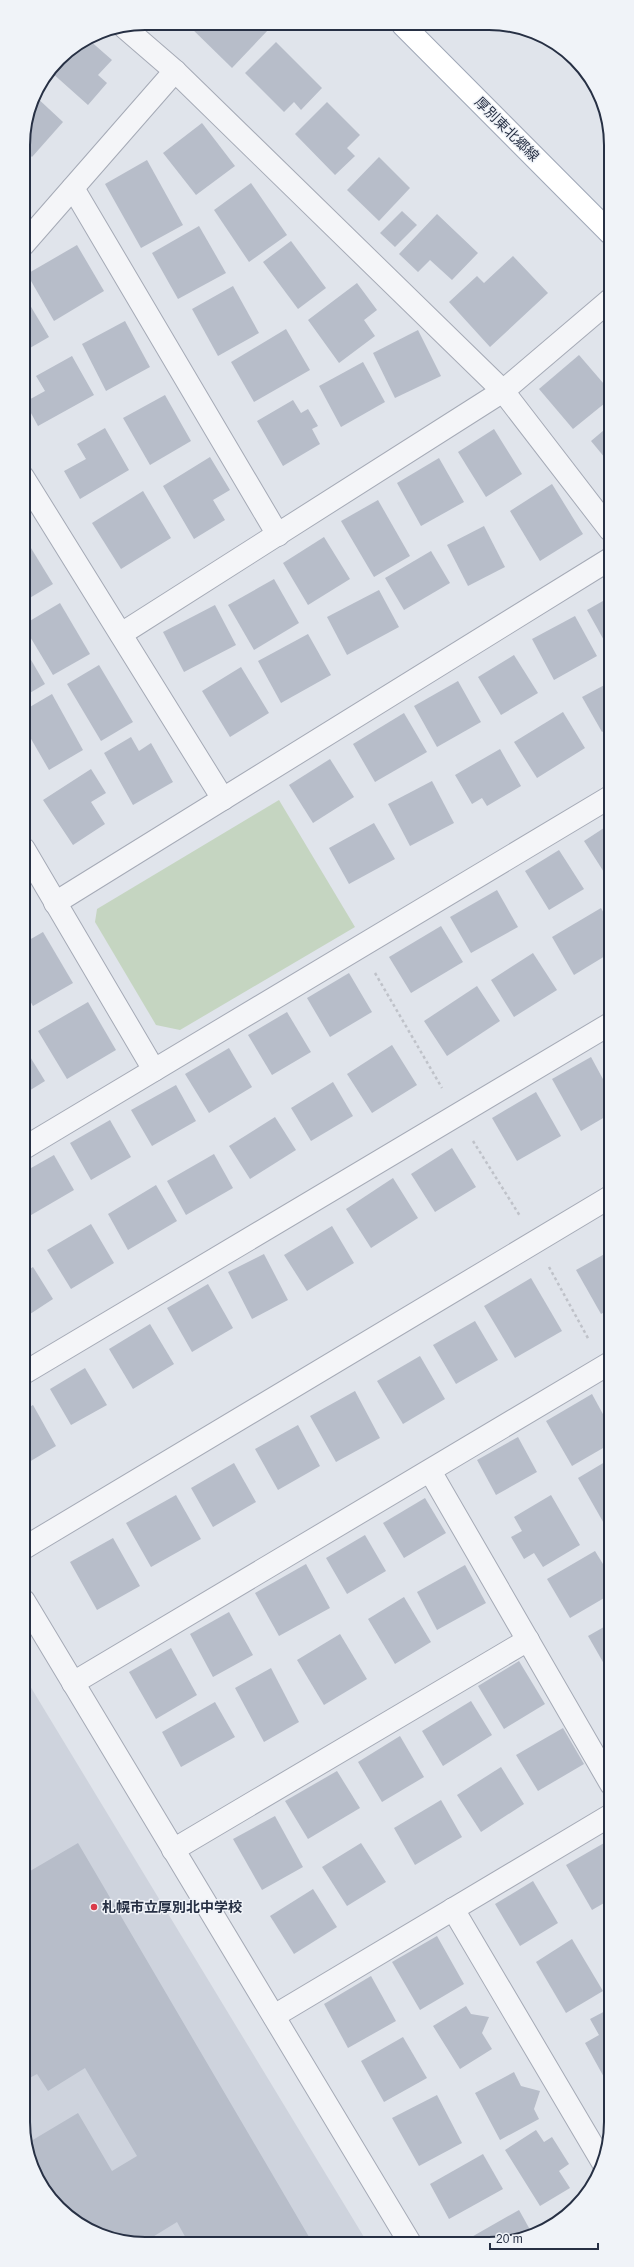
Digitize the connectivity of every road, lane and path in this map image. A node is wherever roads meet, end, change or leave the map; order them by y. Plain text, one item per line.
1 (408, 30) edge
2 (129, 31) edge
3 (176, 71) junction
4 (73, 188) junction
5 (604, 227) edge
6 (30, 237) edge
7 (604, 305) edge
8 (503, 392) junction
9 (30, 489) edge
10 (604, 522) edge
11 (278, 534) junction
12 (604, 563) edge
13 (121, 634) junction
14 (223, 799) junction
15 (604, 801) edge
16 (30, 859) edge
17 (55, 903) junction
18 (360, 947) junction
19 (604, 1028) edge
20 (154, 1070) junction
21 (457, 1115) junction
22 (30, 1144) edge
23 (604, 1201) edge
24 (535, 1242) junction
25 (604, 1362) edge
26 (30, 1369) edge
27 (604, 1371) edge
28 (430, 1471) junction
29 (30, 1544) edge
30 (30, 1611) edge
31 (528, 1640) junction
32 (73, 1683) junction
33 (604, 1772) edge
34 (604, 1819) edge
35 (173, 1850) junction
36 (453, 1909) junction
37 (274, 2016) junction
38 (599, 2156) edge
39 (406, 2237) edge

1 - 5 main road, 厚別東北郷線
2 - 3 street
3 - 4 street
3 - 8 street
4 - 6 street
4 - 11 street
7 - 8 street
8 - 10 street
8 - 11 street
9 - 13 street
11 - 13 street
12 - 14 street
13 - 14 street
14 - 17 street
15 - 18 street
16 - 17 street
17 - 20 street
18 - 20 street
18 - 21 path
19 - 21 street
20 - 22 street
21 - 24 path
21 - 26 street
23 - 24 street
24 - 25 path
24 - 29 street
27 - 28 street
28 - 31 street
28 - 32 street
30 - 32 street
31 - 33 street
31 - 35 street
32 - 35 street
34 - 36 street
35 - 37 street
36 - 37 street
36 - 38 street
37 - 39 street

